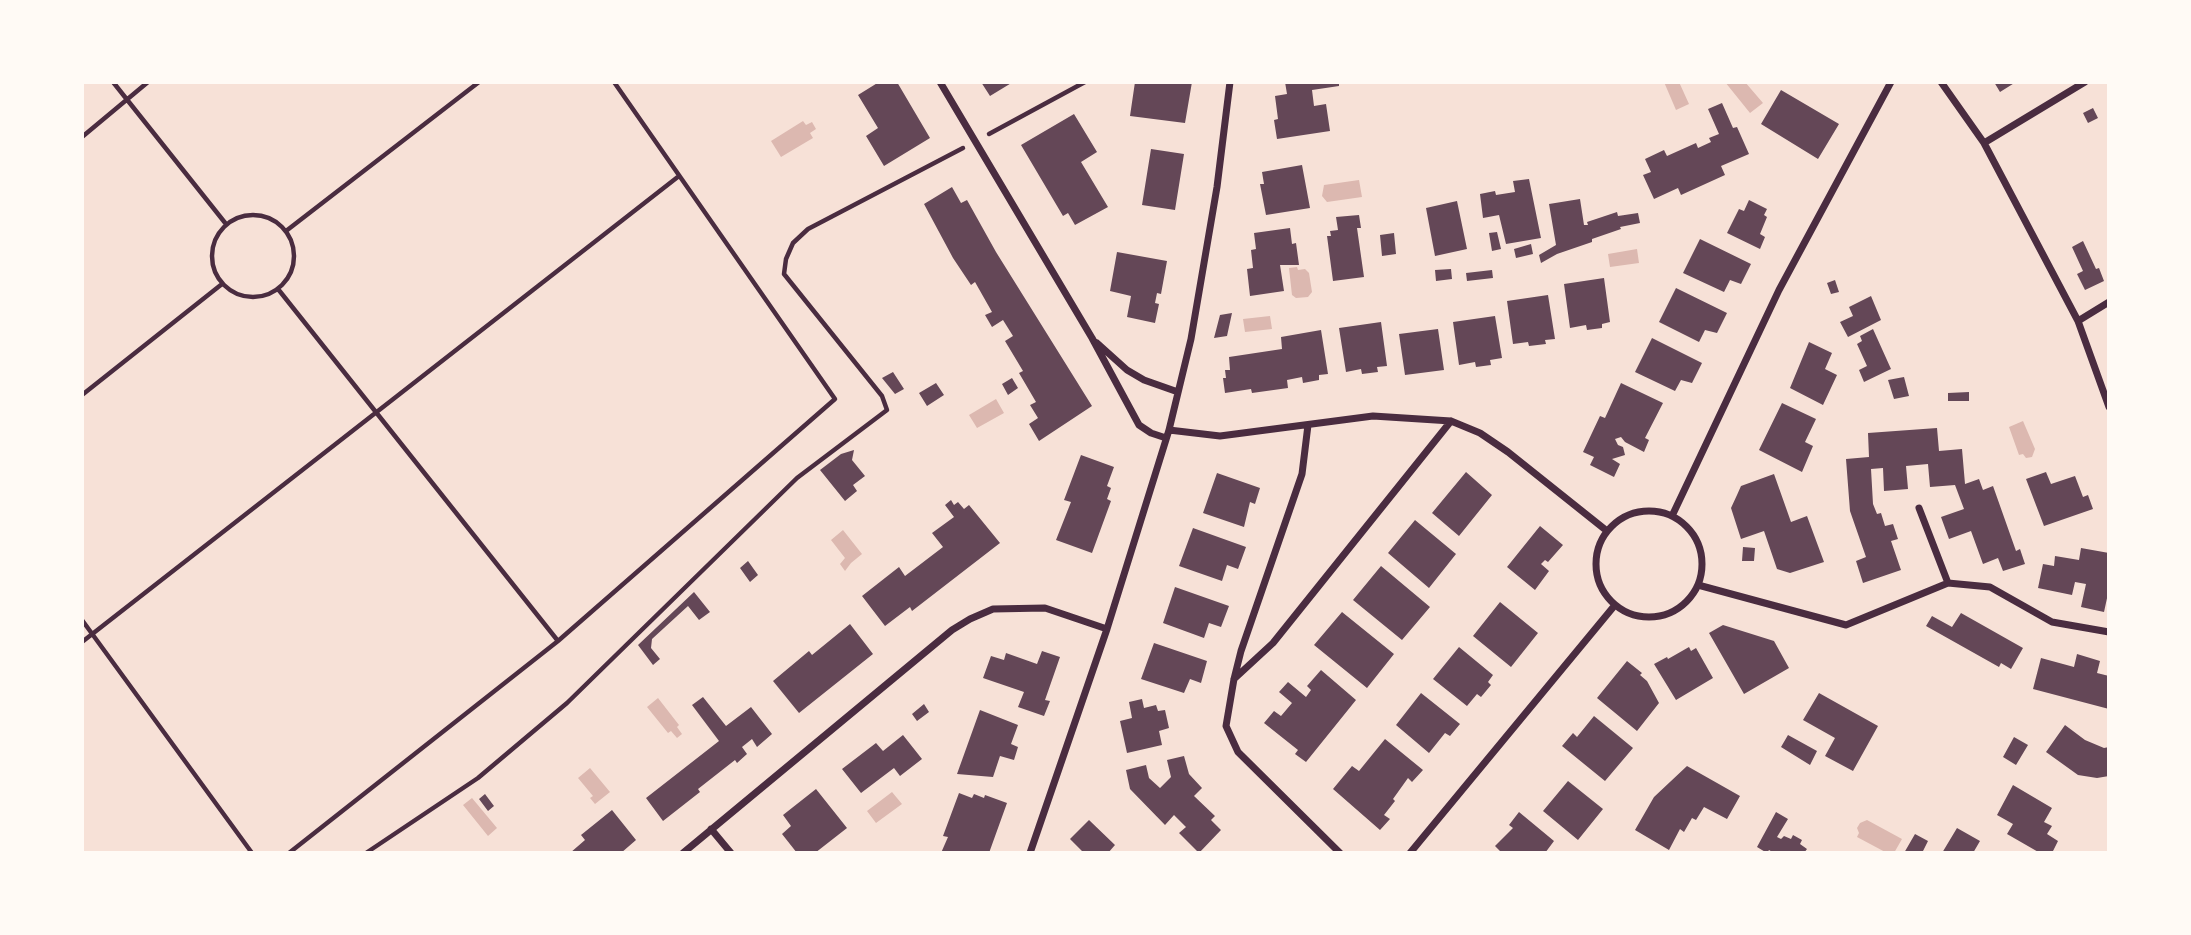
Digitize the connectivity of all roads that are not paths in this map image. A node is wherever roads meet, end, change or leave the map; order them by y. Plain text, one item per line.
1 (940, 82) edge
2 (1230, 82) edge
3 (1891, 82) edge
4 (1941, 82) edge
5 (2085, 82) edge
6 (1984, 142) junction
7 (2109, 302) edge
8 (2078, 321) junction
9 (1092, 338) junction
10 (1178, 392) junction
11 (2109, 407) edge
12 (1451, 421) junction
13 (1308, 425) junction
14 (1169, 430) junction
15 (1166, 438) junction
16 (1919, 508) dead end
17 (1672, 516) junction
18 (1607, 531) junction
19 (1948, 583) junction
20 (1698, 585) junction
21 (1615, 605) junction
22 (1107, 629) junction
23 (2109, 632) edge
24 (1234, 680) junction
25 (712, 829) junction
26 (683, 853) edge
27 (731, 853) edge
28 (1030, 853) edge
29 (1340, 853) edge
30 (1410, 853) edge

1 - 9 street
2 - 10 street
3 - 17 street
4 - 6 street
5 - 6 street
6 - 8 street
7 - 8 street
8 - 11 street
9 - 10 street
9 - 15 street
10 - 14 street
12 - 13 street
12 - 18 street
12 - 24 street
13 - 14 street
13 - 24 street
14 - 15 street
15 - 22 street
16 - 19 street
17 - 18 street
17 - 20 street
18 - 21 street
19 - 20 street
19 - 23 street
20 - 21 street
21 - 30 street
22 - 25 street
22 - 28 street
24 - 29 street
25 - 26 street
25 - 27 street

